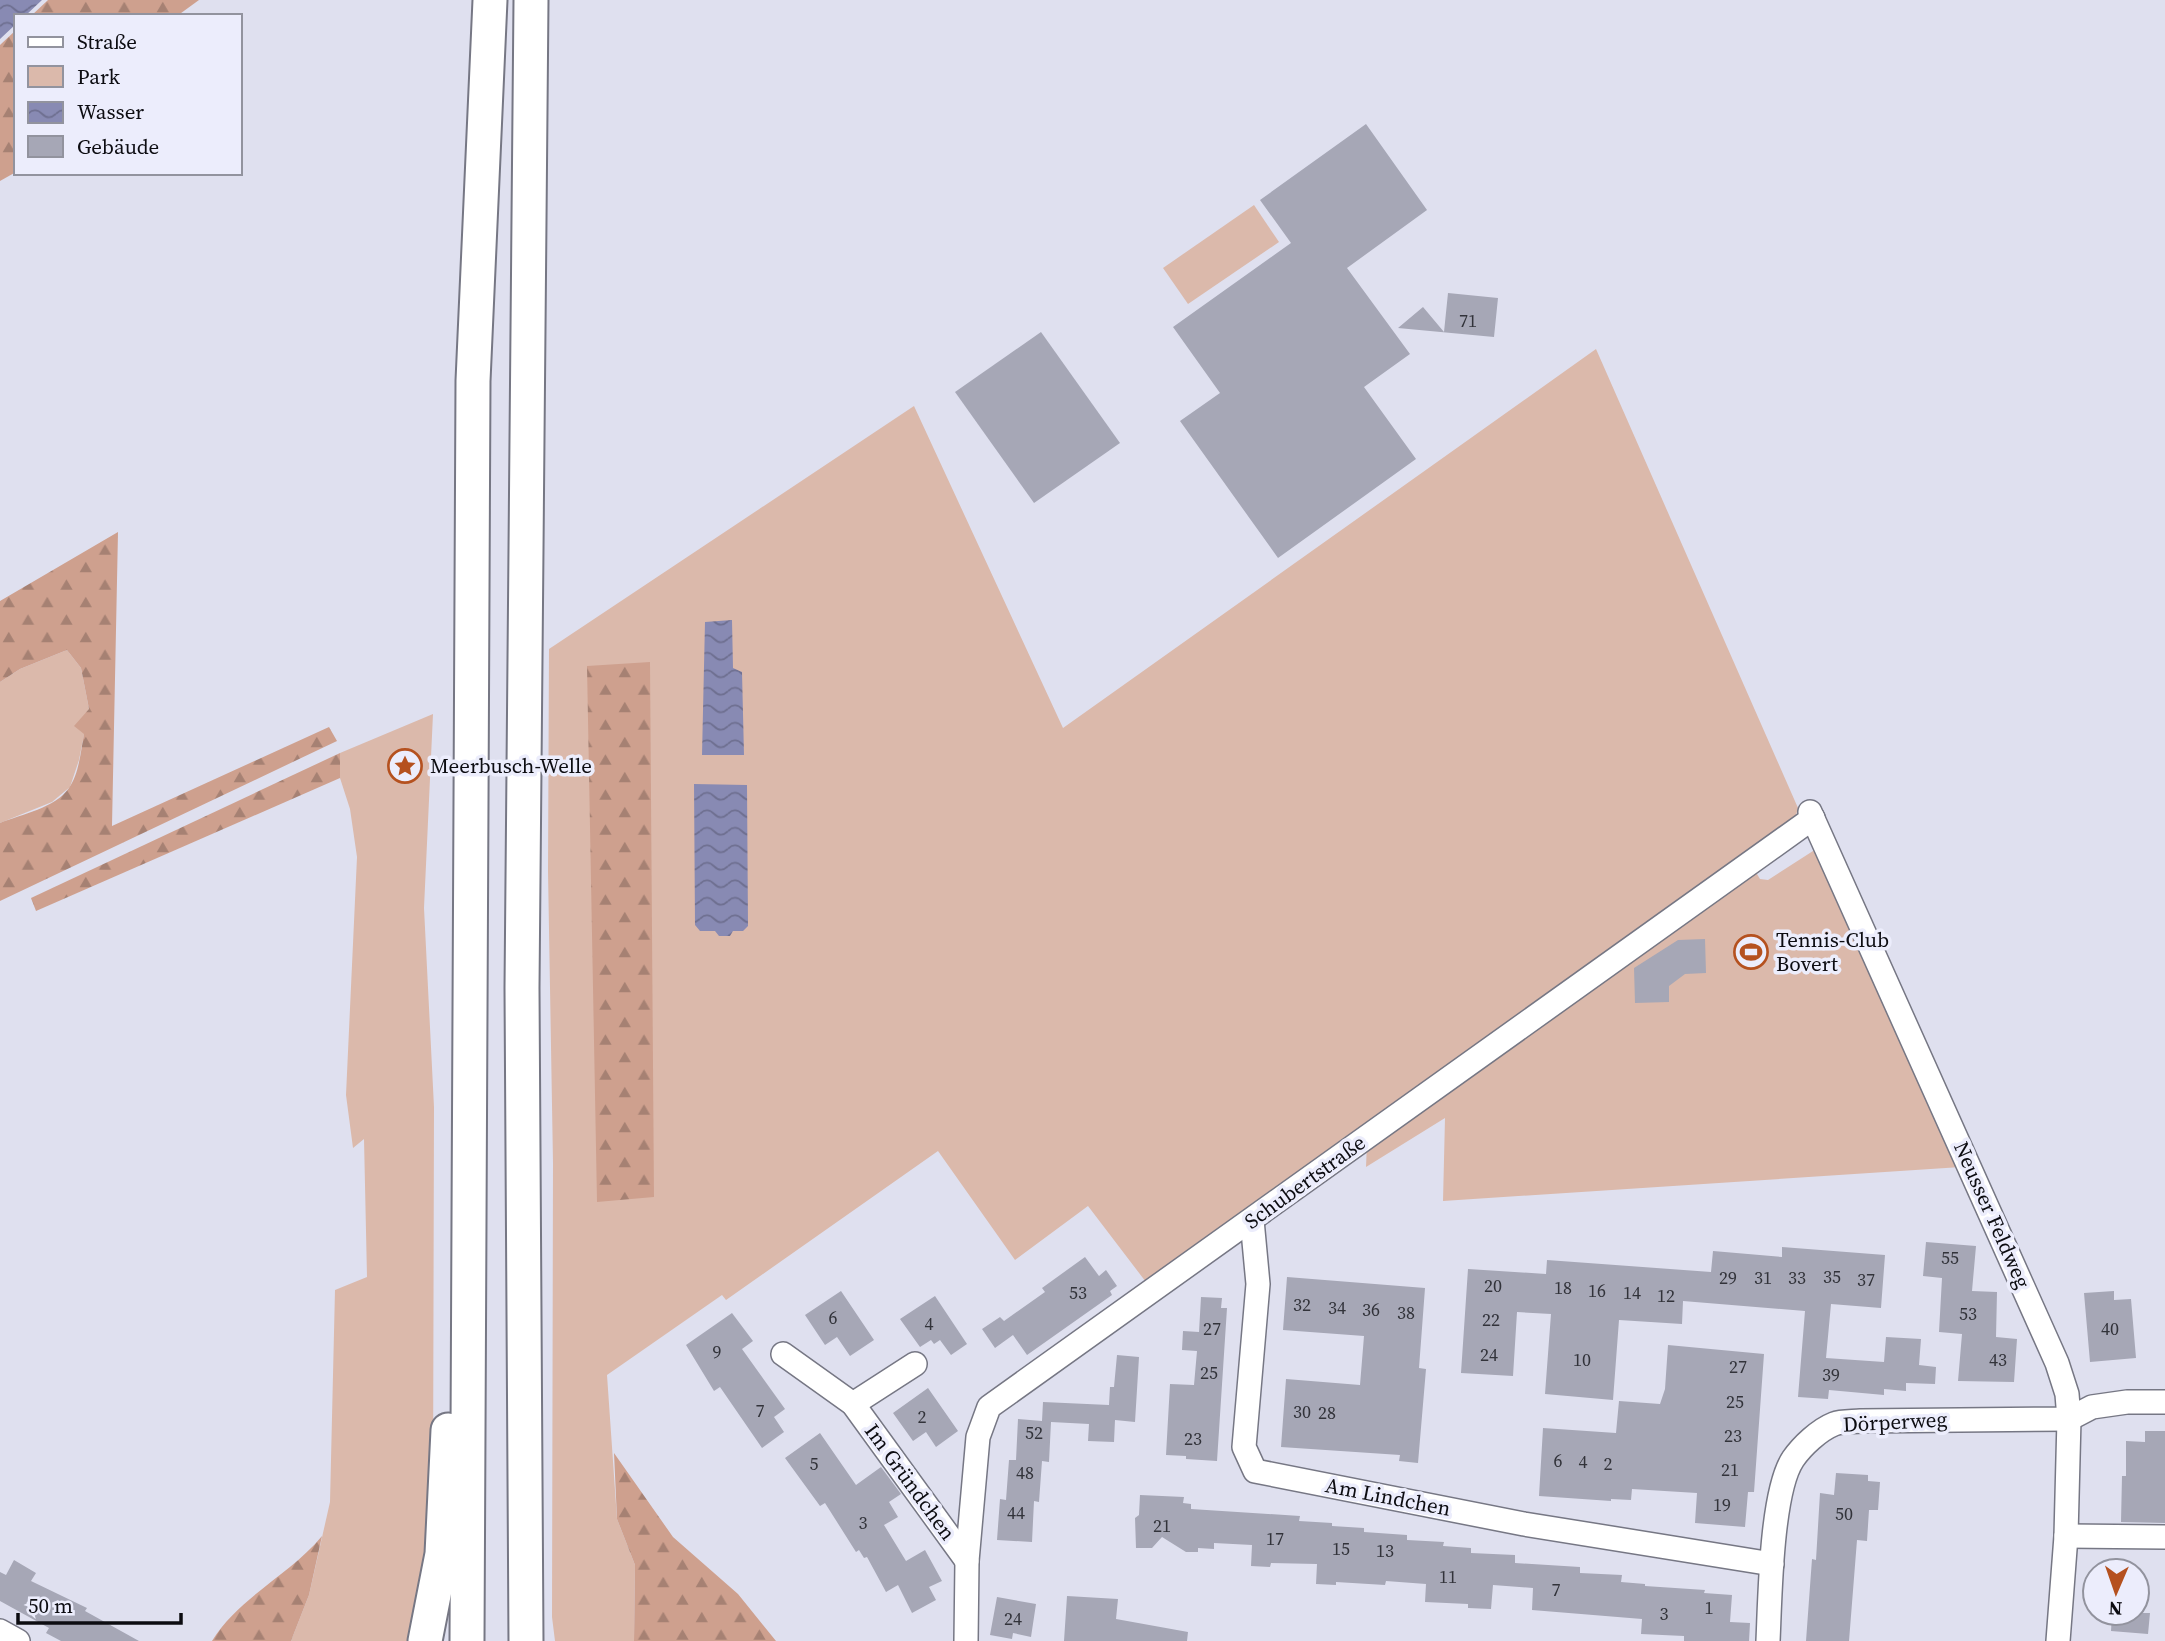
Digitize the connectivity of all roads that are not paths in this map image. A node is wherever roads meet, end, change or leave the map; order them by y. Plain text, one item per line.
1 (490, 0) edge
2 (531, 0) edge
3 (1811, 815) joint
4 (1252, 1220) junction
5 (469, 1354) junction
6 (783, 1354) dead end
7 (915, 1364) dead end
8 (2165, 1402) edge
9 (853, 1404) junction
10 (2069, 1419) junction
11 (525, 1434) junction
12 (2066, 1536) junction
13 (2165, 1537) edge
14 (967, 1560) junction
15 (1772, 1564) junction
16 (0, 1631) edge
17 (18, 1641) edge
18 (425, 1641) edge
19 (467, 1641) edge
20 (526, 1641) edge
21 (545, 1641) edge
22 (966, 1641) edge
23 (1768, 1641) edge
24 (2058, 1641) edge

1 - 5 highway
2 - 11 highway
3 - 4 street, Schubertstraße
3 - 10 street, Neusser Feldweg
4 - 14 street, Schubertstraße
4 - 15 street, Am Lindchen
5 - 18 highway
5 - 19 highway
6 - 9 street, Im Gründchen
7 - 9 street, Im Gründchen
8 - 10 street
9 - 14 street, Im Gründchen
10 - 12 street, Neusser Feldweg
10 - 15 street, Dörperweg
11 - 20 highway
11 - 21 highway
12 - 13 street
12 - 24 street, Neusser Feldweg
14 - 22 street, Schubertstraße
15 - 23 street, Dörperweg
16 - 17 street

